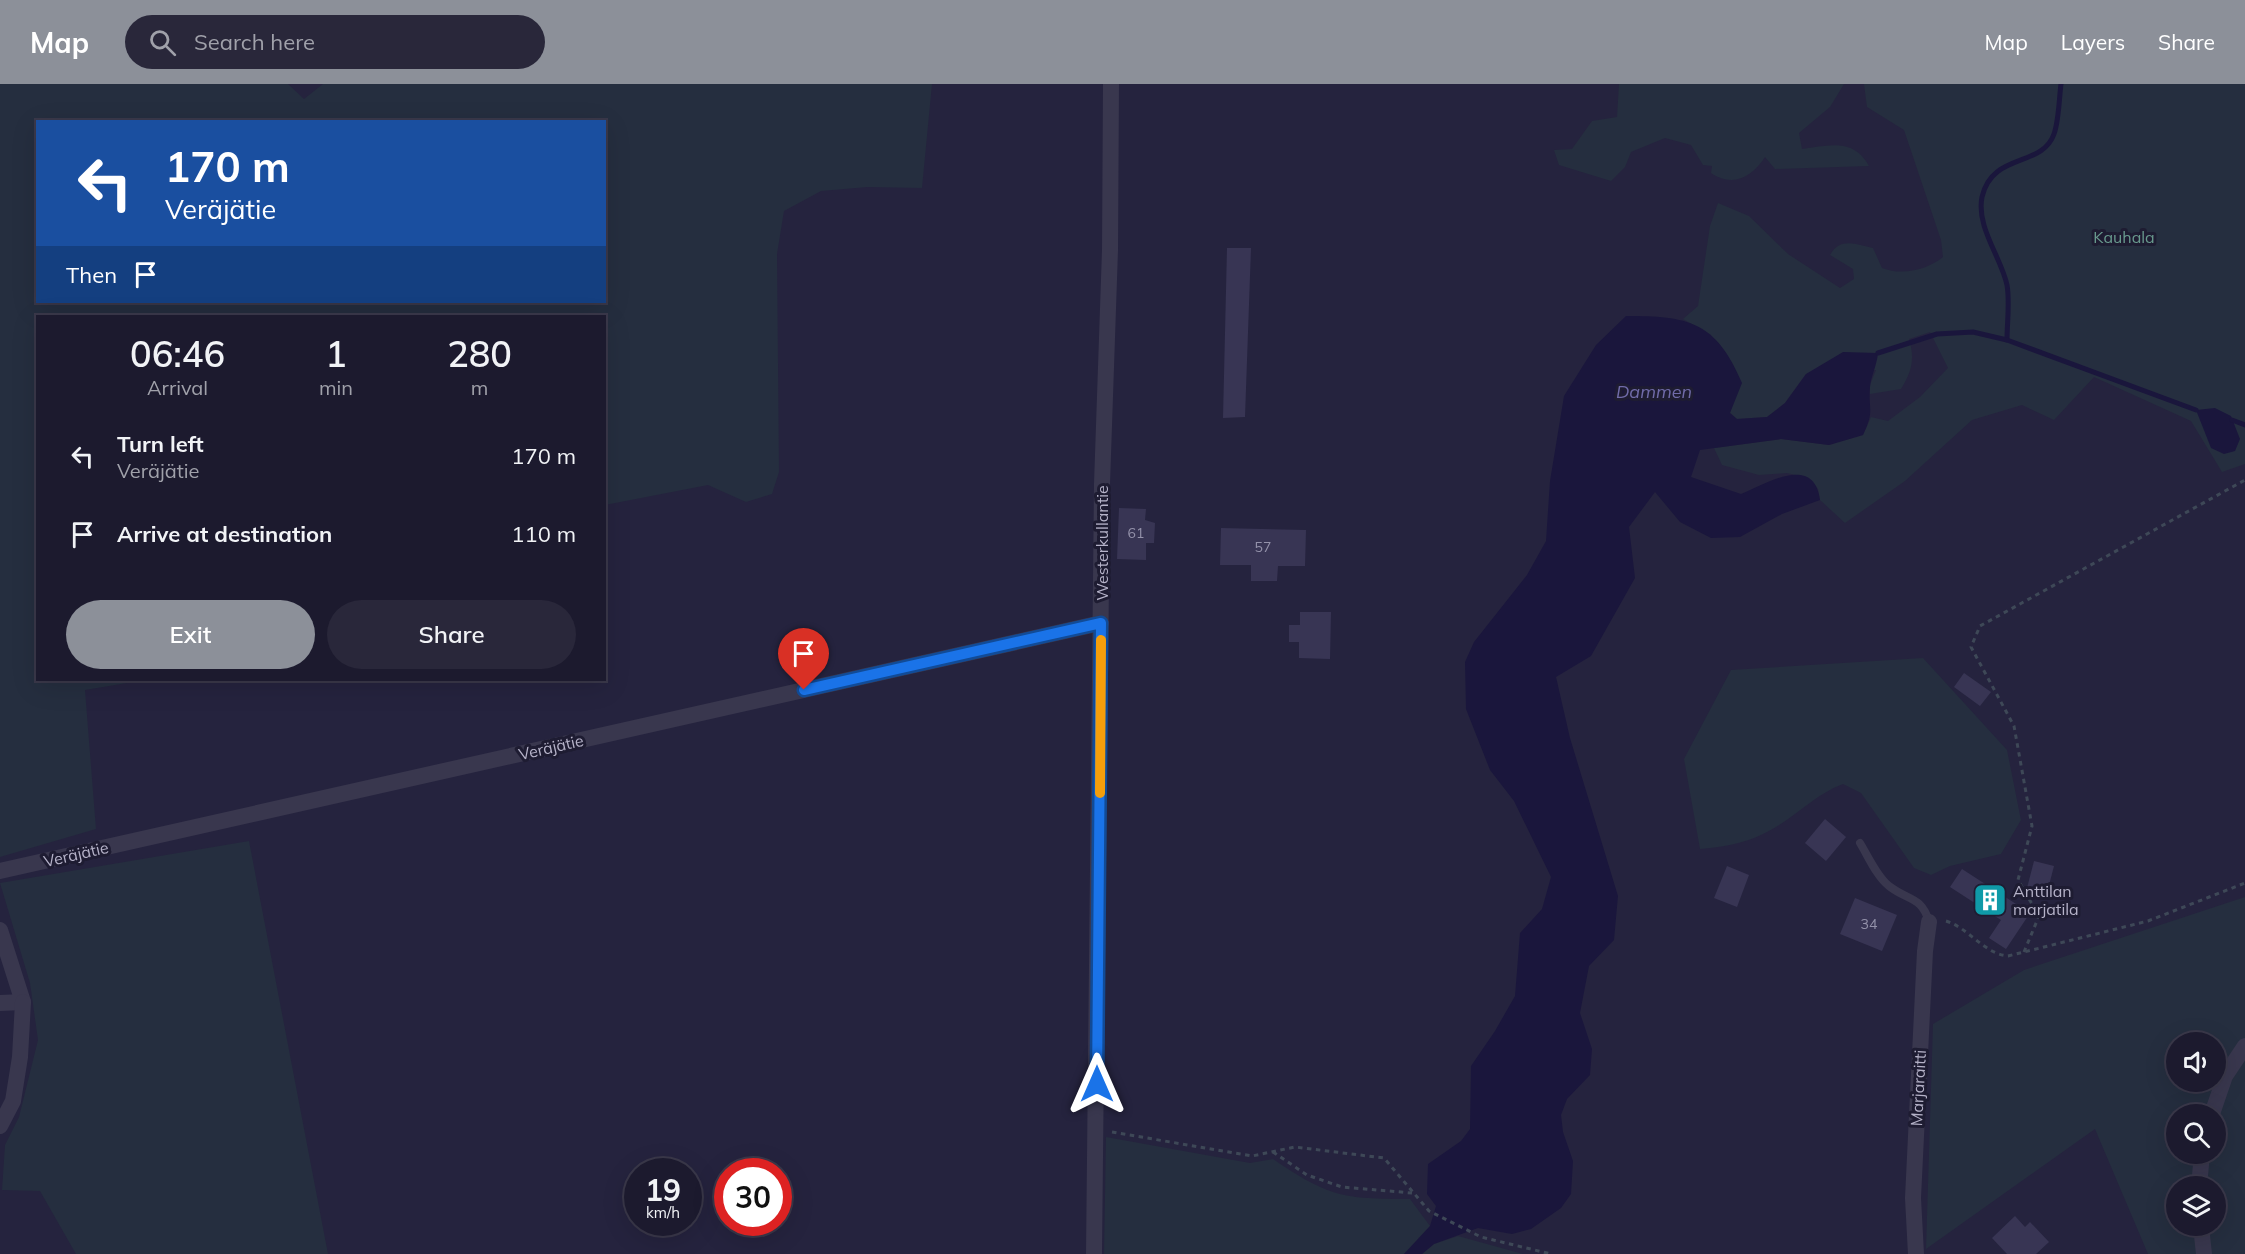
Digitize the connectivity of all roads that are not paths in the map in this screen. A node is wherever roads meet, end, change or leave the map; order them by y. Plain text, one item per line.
1 (1111, 84) edge
2 (1101, 623) junction
3 (1860, 843) dead end
4 (0, 871) edge
5 (1929, 922) joint
6 (0, 930) edge
7 (23, 1002) junction
8 (0, 1003) edge
9 (2245, 1046) edge
10 (2215, 1104) edge
11 (0, 1126) edge
12 (2202, 1236) edge
13 (1094, 1254) edge
14 (1916, 1254) edge
15 (2204, 1254) edge

1 - 2 street, Westerkullantie
2 - 4 street, Veräjätie
2 - 13 street, Westerkullantie
3 - 5 lane
5 - 14 street, Marjaraitti
6 - 7 street
7 - 8 street
7 - 11 street
9 - 10 street
12 - 15 street

